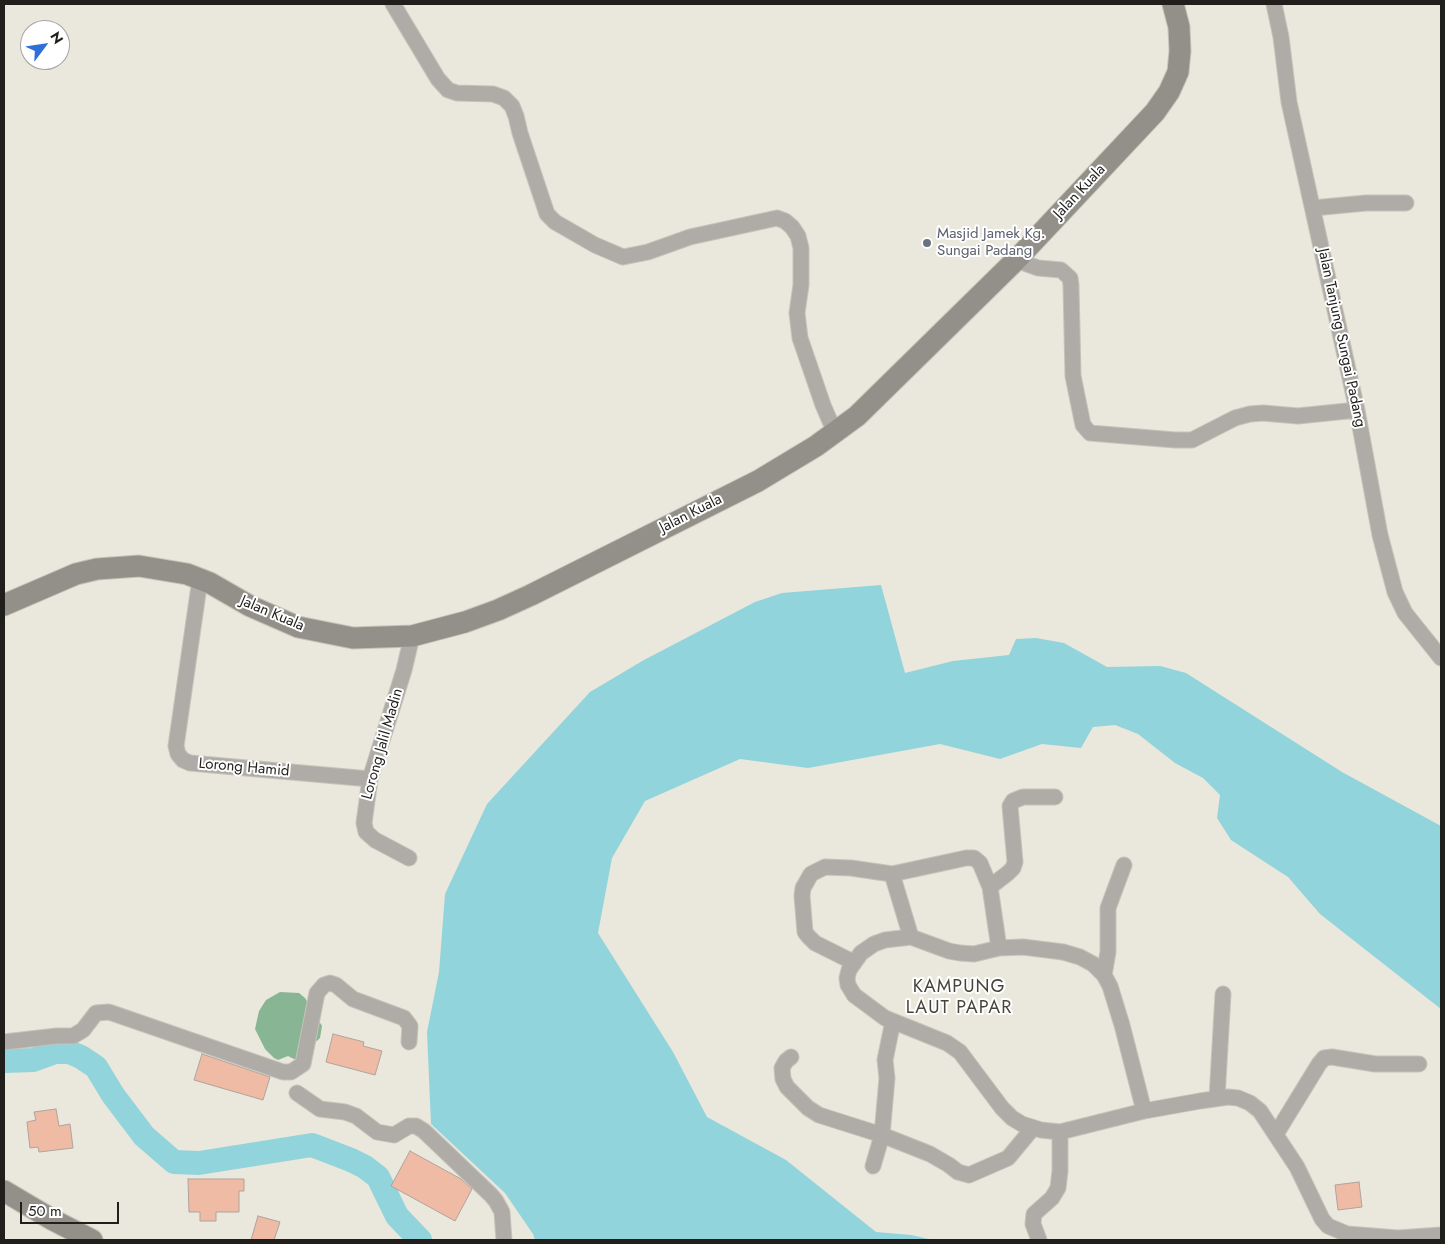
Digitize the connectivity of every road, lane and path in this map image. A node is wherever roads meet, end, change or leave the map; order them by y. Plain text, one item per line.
1 (393, 4) edge
2 (1173, 4) edge
3 (1274, 4) edge
4 (1406, 203) dead end
5 (1313, 208) junction
6 (1016, 260) junction
7 (1357, 410) junction
8 (835, 433) junction
9 (200, 579) junction
10 (4, 605) edge
11 (412, 636) junction
12 (1441, 658) edge
13 (370, 779) junction
14 (1056, 797) dead end
15 (409, 858) dead end
16 (1124, 865) dead end
17 (892, 874) junction
18 (990, 887) junction
19 (911, 937) junction
20 (1000, 948) junction
21 (853, 962) junction
22 (1104, 975) junction
23 (1223, 994) dead end
24 (893, 1021) junction
25 (4, 1042) edge
26 (409, 1042) dead end
27 (791, 1057) dead end
28 (1419, 1064) dead end
29 (297, 1093) dead end
30 (1217, 1098) junction
31 (1144, 1112) junction
32 (1033, 1128) junction
33 (1060, 1132) junction
34 (1276, 1134) junction
35 (882, 1135) junction
36 (873, 1166) dead end
37 (4, 1191) edge
38 (66, 1233) edge
39 (1441, 1235) edge
40 (92, 1240) edge
41 (504, 1240) edge
42 (1039, 1240) edge

1 - 8 street
2 - 6 main road, Jalan Kuala
3 - 5 street, Jalan Tanjung Sungai Padang
4 - 5 street
5 - 7 street, Jalan Tanjung Sungai Padang
6 - 7 street
6 - 8 main road, Jalan Kuala
7 - 12 street, Jalan Tanjung Sungai Padang
8 - 11 main road, Jalan Kuala
9 - 10 main road, Jalan Kuala
9 - 11 main road, Jalan Kuala
9 - 13 street, Lorong Hamid
11 - 13 street, Lorong Jalil Madin
13 - 15 street, Lorong Jalil Madin
14 - 18 street
16 - 22 street
17 - 18 street
17 - 19 street
17 - 21 street
18 - 20 street
19 - 20 street
19 - 21 street
20 - 22 street
21 - 24 street
22 - 31 street
23 - 30 street
24 - 32 street
24 - 35 street
25 - 26 street
27 - 35 street
28 - 34 street
29 - 41 street
30 - 31 street
30 - 34 street
31 - 33 street
32 - 33 street
32 - 35 street
33 - 42 street
34 - 39 street
35 - 36 street
37 - 38 main road
38 - 40 main road

